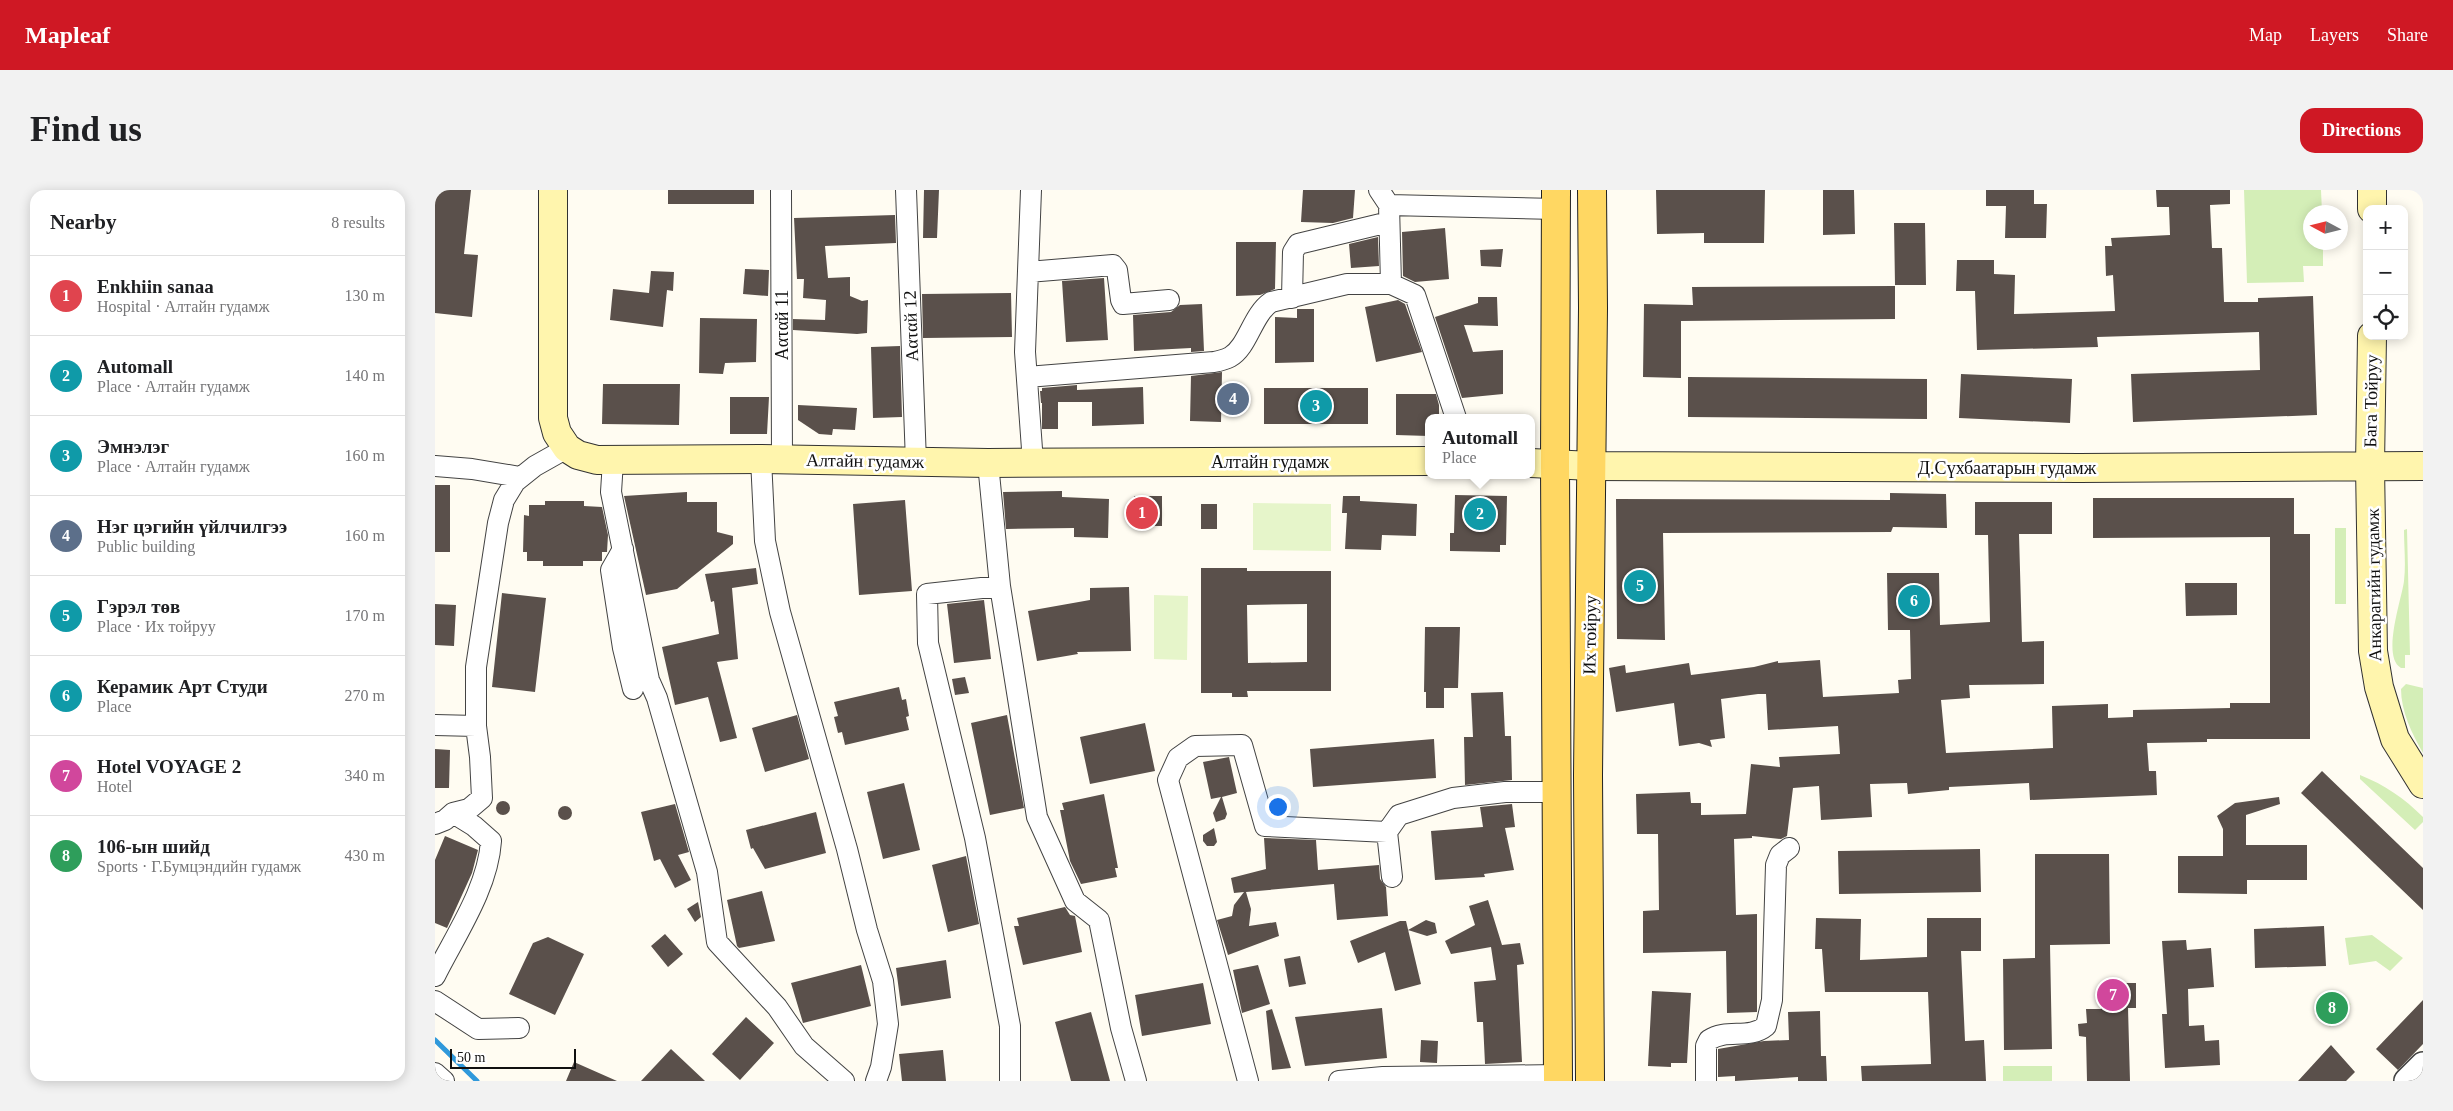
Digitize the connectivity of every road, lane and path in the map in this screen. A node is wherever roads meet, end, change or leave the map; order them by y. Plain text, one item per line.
1 (553, 190) edge
2 (781, 190) edge
3 (907, 190) edge
4 (1031, 190) edge
5 (1592, 190) edge
6 (2371, 190) edge
7 (1556, 200) edge
8 (2371, 205) edge
9 (1385, 206) edge
10 (1028, 272) junction
11 (1391, 284) junction
12 (1292, 298) junction
13 (1169, 300) dead end
14 (2371, 340) edge
15 (1027, 376) junction
16 (1455, 414) edge
17 (567, 448) junction
18 (772, 459) junction
19 (613, 461) junction
20 (1425, 461) edge
21 (916, 462) junction
22 (988, 463) junction
23 (1033, 463) junction
24 (1543, 463) edge
25 (435, 466) edge
26 (1591, 466) junction
27 (2370, 466) junction
28 (2423, 466) edge
29 (520, 478) junction
30 (623, 548) junction
31 (1000, 586) junction
32 (633, 689) dead end
33 (435, 725) edge
34 (476, 726) junction
35 (2423, 784) edge
36 (1557, 792) junction
37 (453, 813) junction
38 (435, 824) edge
39 (1387, 832) junction
40 (1789, 848) dead end
41 (1392, 877) dead end
42 (435, 976) edge
43 (435, 1000) edge
44 (519, 1028) dead end
45 (2423, 1065) edge
46 (435, 1073) edge
47 (1558, 1078) edge
48 (1383, 1079) edge
49 (444, 1081) edge
50 (844, 1081) edge
51 (876, 1081) edge
52 (1010, 1081) edge
53 (1136, 1081) edge
54 (1248, 1081) edge
55 (1339, 1081) edge
56 (1590, 1081) edge
57 (1706, 1081) edge
58 (2407, 1081) edge

1 - 17 main road
2 - 18 street, Ααταй 11
3 - 21 street, Ααταй 12
4 - 10 street
5 - 26 main road, Их тойруу
6 - 8 main road
7 - 9 street
7 - 24 main road, Их тойруу
9 - 11 street
9 - 12 street
10 - 13 street
10 - 15 street
11 - 12 street
11 - 16 street
12 - 15 street
14 - 27 main road, Бага Тойруу
15 - 23 street
17 - 19 main road, Алтайн гудамж
17 - 29 street
18 - 19 main road, Алтайн гудамж
18 - 21 main road, Алтайн гудамж
18 - 51 street, Ααταй 11
19 - 30 street
20 - 23 main road, Алтайн гудамж
21 - 22 main road, Алтайн гудамж
22 - 23 main road, Алтайн гудамж
22 - 31 street
24 - 26 main road
24 - 36 main road, Их тойруу
25 - 29 street
26 - 27 main road, Д.Сүхбаатарын гудамж
26 - 56 main road, Их тойруу
27 - 28 main road, Д.Сүхбаатарын гудамж
27 - 35 main road, Анкарагийн гудамж
29 - 34 street
30 - 32 street
30 - 50 street
31 - 52 street
31 - 53 street
33 - 34 street
34 - 37 street
36 - 39 street
36 - 47 main road, Их тойруу
37 - 38 street
37 - 42 street
39 - 41 street
39 - 54 street
40 - 57 street
43 - 44 street
45 - 58 street
46 - 49 street
47 - 48 street
48 - 55 street

